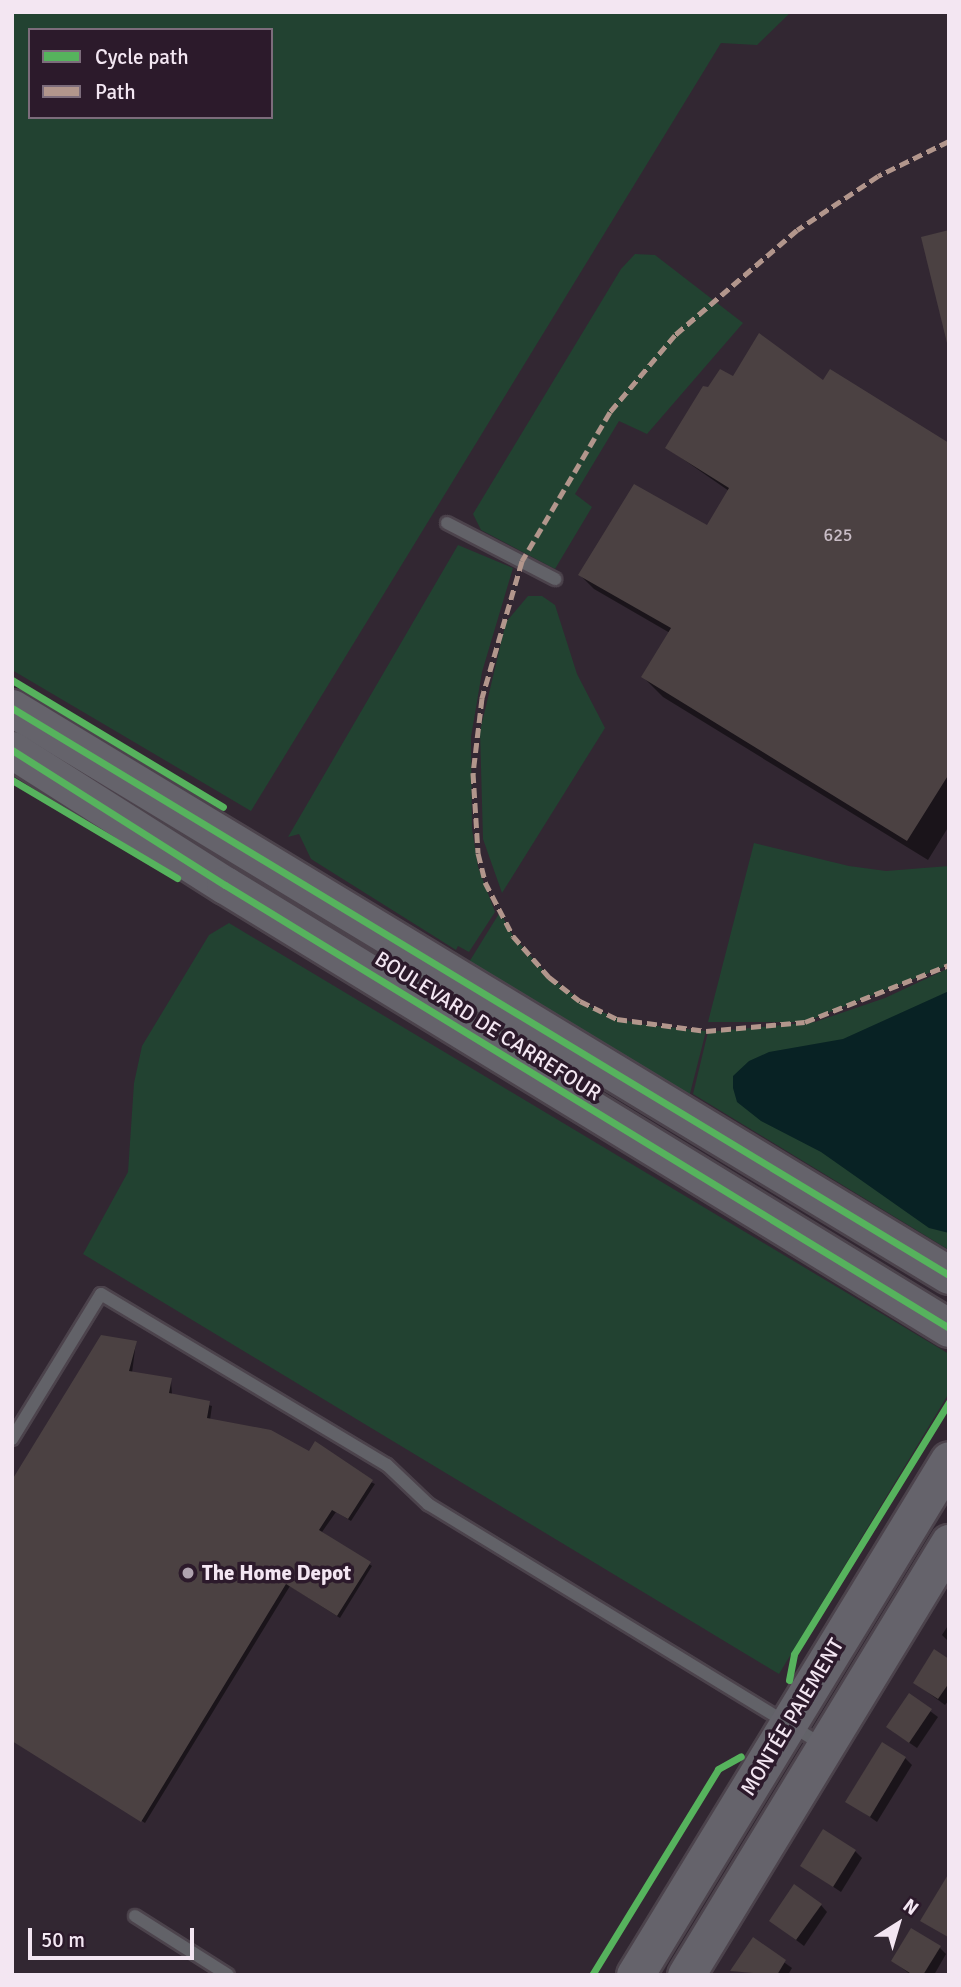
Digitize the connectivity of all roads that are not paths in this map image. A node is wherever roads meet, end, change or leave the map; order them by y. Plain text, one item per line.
1 (447, 523) dead end
2 (555, 579) dead end
3 (12, 708) edge
4 (12, 750) edge
5 (949, 1275) edge
6 (949, 1328) edge
7 (12, 1439) edge
8 (949, 1460) edge
9 (949, 1543) edge
10 (789, 1725) junction
11 (824, 1746) junction
12 (135, 1916) dead end
13 (228, 1975) edge
14 (635, 1975) edge
15 (686, 1975) edge

1 - 2 lane
3 - 5 street, BOULEVARD DE CARREFOUR
4 - 6 street, BOULEVARD DE CARREFOUR
7 - 10 lane
8 - 10 street, MONTÉE PAIEMENT
9 - 11 street, MONTÉE PAIEMENT
10 - 11 lane
10 - 14 street, MONTÉE PAIEMENT
11 - 15 street, MONTÉE PAIEMENT
12 - 13 lane

